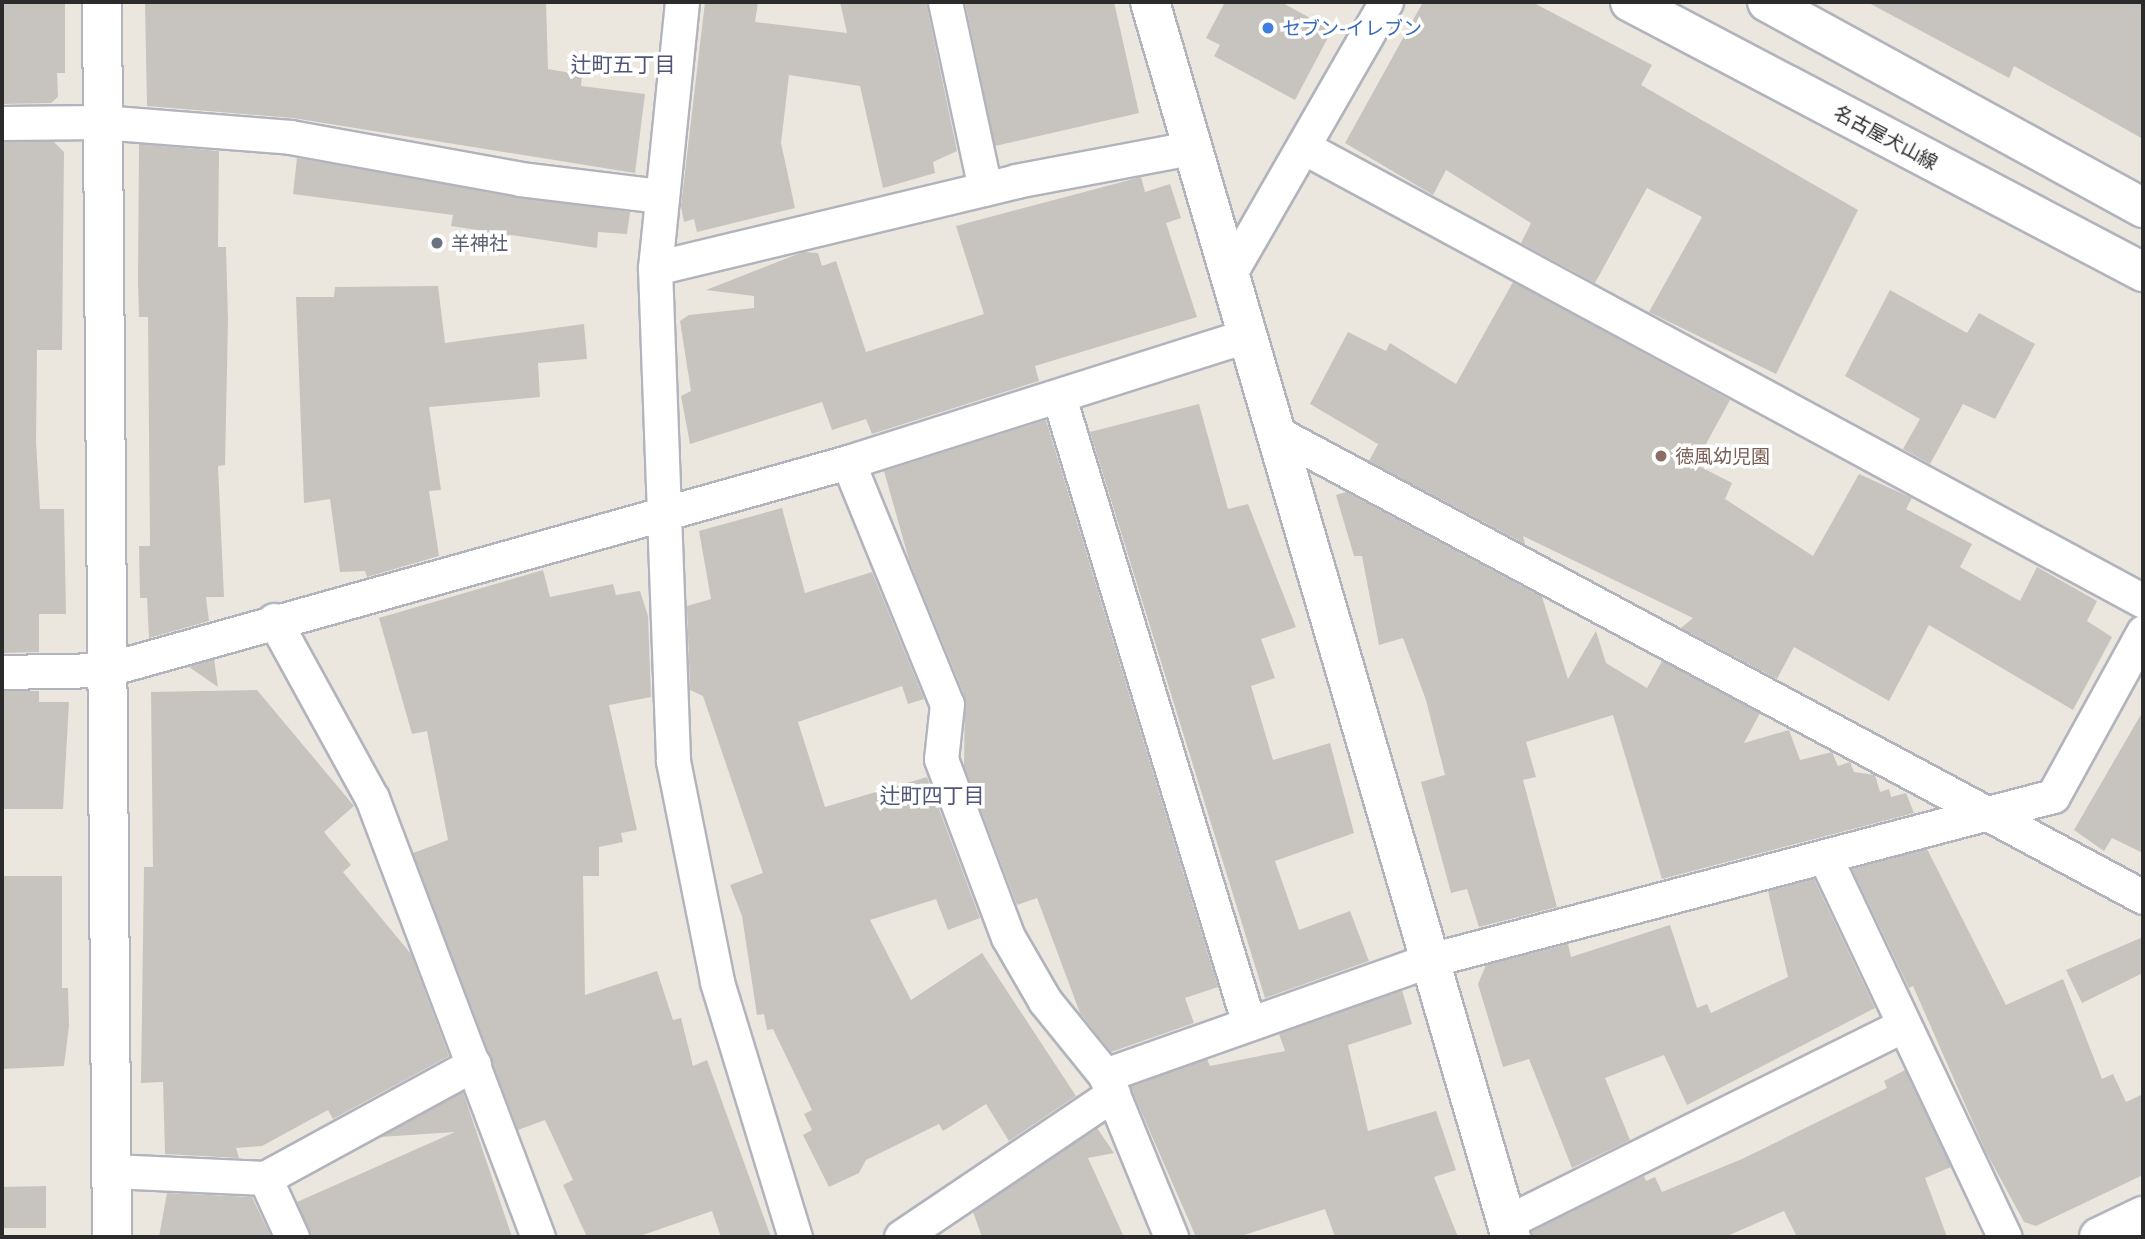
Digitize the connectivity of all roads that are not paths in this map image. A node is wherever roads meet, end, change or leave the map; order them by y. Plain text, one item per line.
1 (102, 2) edge
2 (682, 2) edge
3 (945, 2) edge
4 (1150, 2) edge
5 (1386, 2) edge
6 (1630, 2) edge
7 (1767, 2) edge
8 (101, 122) junction
9 (2, 123) edge
10 (1191, 148) junction
11 (1307, 149) junction
12 (985, 189) junction
13 (660, 196) junction
14 (2143, 208) edge
15 (655, 268) junction
16 (2143, 272) edge
17 (1230, 273) junction
18 (1246, 336) junction
19 (1059, 397) junction
20 (1277, 433) junction
21 (848, 462) junction
22 (664, 516) junction
23 (2143, 601) edge
24 (274, 620) junction
25 (2143, 632) edge
26 (105, 670) junction
27 (2, 672) edge
28 (1990, 815) junction
29 (1825, 857) junction
30 (2143, 897) edge
31 (1430, 960) junction
32 (1248, 1021) junction
33 (1902, 1026) junction
34 (474, 1064) junction
35 (1109, 1084) junction
36 (111, 1171) junction
37 (265, 1178) junction
38 (2143, 1216) edge
39 (1509, 1229) edge
40 (112, 1237) edge
41 (292, 1237) edge
42 (538, 1237) edge
43 (796, 1237) edge
44 (901, 1237) edge
45 (1171, 1237) edge
46 (2005, 1237) edge
47 (2099, 1237) edge

1 - 8 street
2 - 13 street
3 - 12 street
4 - 10 street
5 - 11 street
6 - 16 street, 名古屋犬山線
7 - 14 street
8 - 9 street
8 - 13 street
8 - 26 street
10 - 12 street
10 - 17 street
11 - 17 street
11 - 23 street
12 - 15 street
13 - 15 street
15 - 22 street
17 - 18 street
18 - 19 street
18 - 20 street
19 - 21 street
19 - 32 street
20 - 28 street
20 - 31 street
21 - 22 street
21 - 35 street
22 - 24 street
22 - 43 street
24 - 26 street
24 - 34 street
25 - 28 street
26 - 27 street
26 - 36 street
28 - 29 street
28 - 30 street
29 - 31 street
29 - 33 street
31 - 32 street
31 - 39 street
32 - 35 street
33 - 39 street
33 - 46 street
34 - 37 street
34 - 42 street
35 - 44 street
35 - 45 street
36 - 37 street
36 - 40 street
37 - 41 street
38 - 47 street

